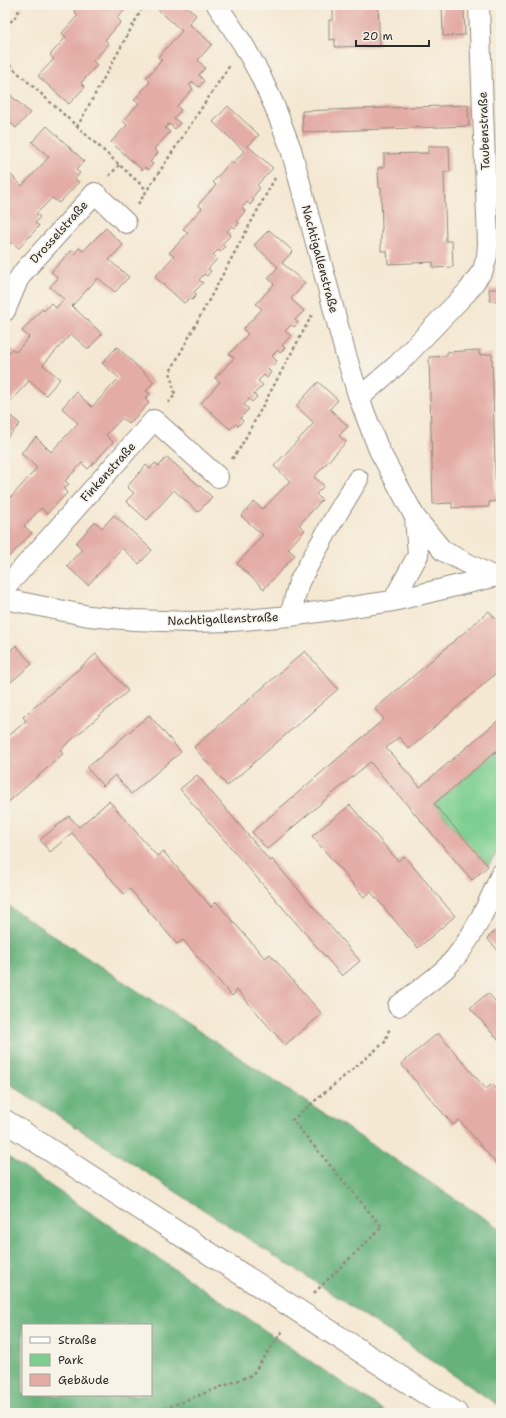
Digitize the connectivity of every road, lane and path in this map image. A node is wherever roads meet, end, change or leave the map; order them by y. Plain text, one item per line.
1 (22, 5) edge
2 (144, 5) edge
3 (218, 5) edge
4 (479, 5) edge
5 (5, 25) edge
6 (243, 44) junction
7 (5, 61) edge
8 (77, 127) junction
9 (291, 150) junction
10 (147, 190) junction
11 (126, 223) joint
12 (327, 287) junction
13 (5, 311) edge
14 (359, 398) junction
15 (154, 420) junction
16 (218, 477) joint
17 (358, 479) dead end
18 (415, 517) junction
19 (497, 576) edge
20 (5, 588) edge
21 (5, 599) edge
22 (393, 601) junction
23 (290, 616) junction
24 (501, 874) edge
25 (398, 1006) joint
26 (5, 1121) edge
27 (297, 1310) junction
28 (153, 1413) edge
29 (456, 1413) edge

1 - 5 path
2 - 8 path
3 - 6 street, Nachtigallenstraße
4 - 14 street, Taubenstraße
6 - 9 street, Nachtigallenstraße
6 - 10 path
7 - 8 path
8 - 10 path
9 - 12 street, Nachtigallenstraße
9 - 15 path
10 - 11 path
11 - 13 street, Drosselstraße
12 - 14 street, Nachtigallenstraße
12 - 16 path
14 - 18 street, Nachtigallenstraße
15 - 16 street
15 - 20 street, Finkenstraße
17 - 23 street
18 - 19 street, Nachtigallenstraße
18 - 22 street, Nachtigallenstraße
19 - 22 street, Nachtigallenstraße
21 - 23 street, Nachtigallenstraße
22 - 23 street, Nachtigallenstraße
24 - 25 street
25 - 27 path
26 - 27 main road
27 - 28 path
27 - 29 main road

